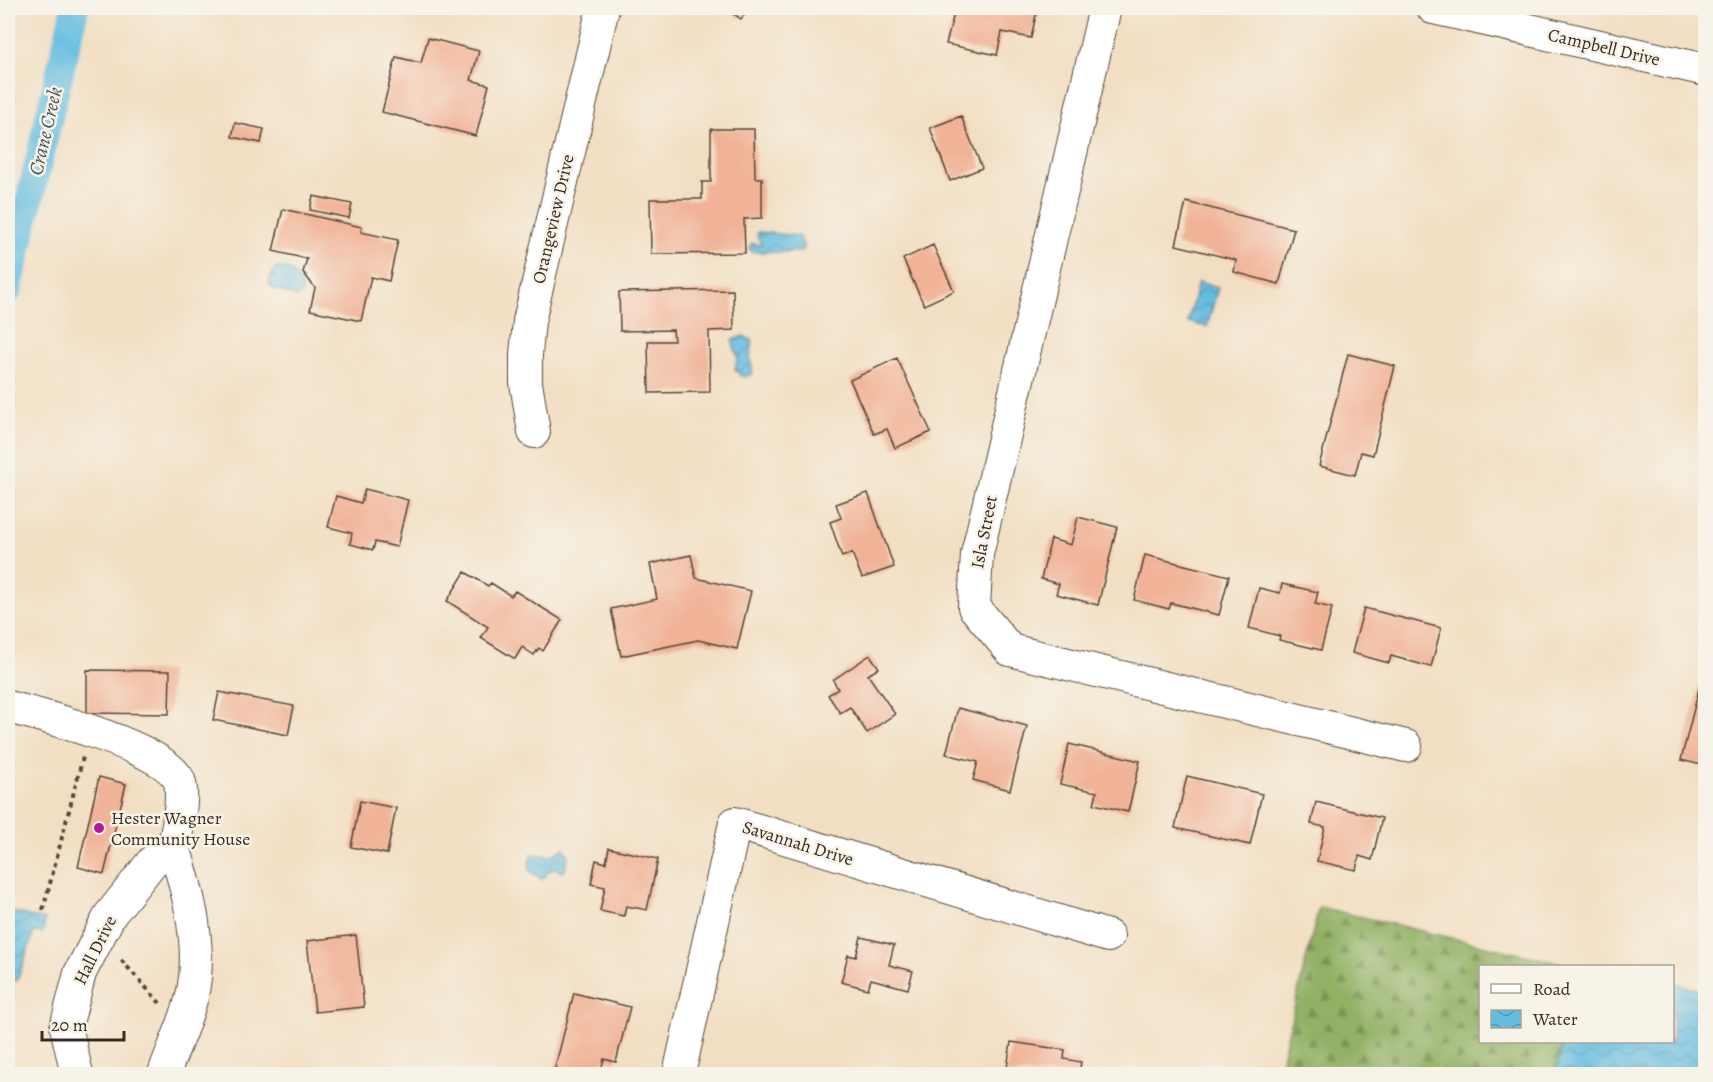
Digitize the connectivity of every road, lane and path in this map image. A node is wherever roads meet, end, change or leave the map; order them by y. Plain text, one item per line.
1 (603, 8) edge
2 (1105, 8) edge
3 (1433, 8) edge
4 (1706, 70) edge
5 (534, 432) dead end
6 (8, 707) edge
7 (89, 732) junction
8 (1406, 746) dead end
9 (174, 847) junction
10 (43, 910) dead end
11 (99, 936) junction
12 (1108, 936) dead end
13 (177, 1036) junction
14 (77, 1074) edge
15 (164, 1074) edge
16 (679, 1074) edge

1 - 5 street, Orangeview Drive
2 - 8 street, Isla Street
3 - 4 street, Campbell Drive
6 - 7 street
7 - 9 street
7 - 10 path
9 - 11 street, Hall Drive
9 - 13 street
11 - 13 path
11 - 14 street, Hall Drive
12 - 16 street, Savannah Drive
13 - 15 street

